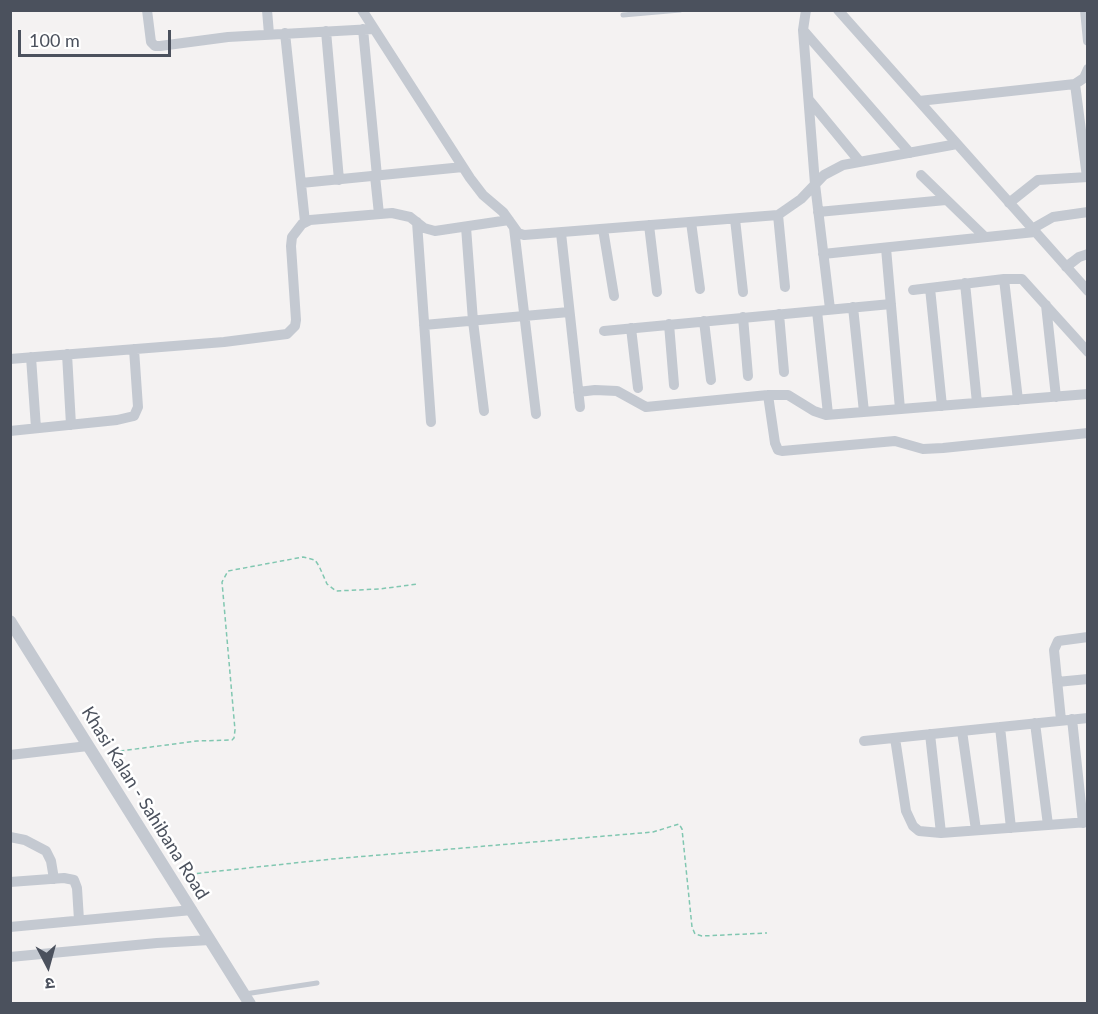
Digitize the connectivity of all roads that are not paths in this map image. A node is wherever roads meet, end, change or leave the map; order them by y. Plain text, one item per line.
1 (147, 10) edge
2 (267, 10) edge
3 (362, 10) edge
4 (680, 10) edge
5 (806, 10) edge
6 (838, 10) edge
7 (1084, 10) edge
8 (623, 15) dead end
9 (368, 29) junction
10 (803, 30) junction
11 (326, 31) junction
12 (285, 33) junction
13 (269, 34) junction
14 (1088, 41) edge
15 (1088, 69) edge
16 (1075, 84) junction
17 (809, 100) junction
18 (919, 101) junction
19 (957, 144) junction
20 (910, 153) junction
21 (860, 162) junction
22 (463, 167) junction
23 (921, 175) dead end
24 (376, 176) junction
25 (1087, 177) edge
26 (339, 180) junction
27 (301, 183) junction
28 (815, 184) junction
29 (946, 200) junction
30 (1009, 203) junction
31 (818, 212) junction
32 (1088, 212) edge
33 (379, 214) junction
34 (778, 216) junction
35 (735, 219) junction
36 (305, 222) junction
37 (417, 222) junction
38 (691, 222) junction
39 (512, 224) junction
40 (649, 225) junction
41 (466, 227) junction
42 (603, 229) junction
43 (1034, 230) junction
44 (561, 233) junction
45 (985, 237) junction
46 (886, 248) junction
47 (823, 254) junction
48 (1088, 254) edge
49 (1066, 267) junction
50 (1004, 279) junction
51 (965, 283) junction
52 (785, 287) dead end
53 (930, 288) junction
54 (1086, 288) edge
55 (700, 289) dead end
56 (914, 290) dead end
57 (657, 292) dead end
58 (743, 292) dead end
59 (614, 296) dead end
60 (891, 304) junction
61 (1046, 304) junction
62 (853, 308) junction
63 (830, 309) junction
64 (817, 311) junction
65 (569, 312) junction
66 (779, 314) junction
67 (524, 315) junction
68 (743, 317) junction
69 (473, 321) junction
70 (704, 321) junction
71 (669, 324) junction
72 (424, 326) junction
73 (631, 328) junction
74 (604, 331) dead end
75 (134, 349) junction
76 (1088, 352) edge
77 (67, 354) junction
78 (31, 357) junction
79 (10, 359) edge
80 (784, 372) dead end
81 (748, 376) dead end
82 (711, 380) dead end
83 (674, 385) dead end
84 (638, 387) dead end
85 (578, 392) junction
86 (1088, 394) edge
87 (768, 395) junction
88 (1056, 397) junction
89 (1018, 400) junction
90 (976, 403) junction
91 (942, 406) junction
92 (580, 407) dead end
93 (900, 409) junction
94 (484, 411) dead end
95 (864, 412) junction
96 (536, 414) dead end
97 (828, 414) junction
98 (431, 422) dead end
99 (71, 425) junction
100 (36, 428) junction
101 (10, 431) edge
102 (1088, 434) edge
103 (10, 621) edge
104 (1088, 637) edge
105 (1088, 679) edge
106 (1057, 682) junction
107 (1088, 718) edge
108 (1067, 720) junction
109 (1035, 723) junction
110 (1000, 727) junction
111 (962, 731) junction
112 (930, 734) junction
113 (895, 738) junction
114 (864, 741) dead end
115 (91, 750) junction
116 (10, 755) edge
117 (1085, 822) edge
118 (1048, 825) junction
119 (1011, 828) junction
120 (976, 831) junction
121 (941, 833) junction
122 (10, 837) edge
123 (54, 879) junction
124 (10, 882) edge
125 (192, 910) junction
126 (79, 920) junction
127 (10, 927) edge
128 (210, 940) junction
129 (10, 957) edge
130 (317, 983) dead end
131 (247, 999) edge

1 - 13 street
2 - 13 street
3 - 9 street
4 - 8 lane
5 - 10 street
6 - 18 street
7 - 14 street
9 - 11 street
9 - 22 street
9 - 24 street
10 - 17 street
10 - 20 street
11 - 12 street
11 - 26 street
12 - 13 street
12 - 27 street
15 - 16 street
16 - 18 street
16 - 25 street
17 - 21 street
17 - 28 street
18 - 19 street
19 - 20 street
19 - 30 street
20 - 21 street
21 - 28 street
22 - 24 street
22 - 39 street
23 - 29 street
24 - 26 street
24 - 33 street
25 - 30 street
26 - 27 street
27 - 36 street
28 - 31 street
28 - 34 street
29 - 31 street
29 - 45 street
30 - 43 street
31 - 47 street
32 - 43 street
33 - 36 street
33 - 37 street
34 - 35 street
34 - 52 street
35 - 38 street
35 - 58 street
36 - 75 street
37 - 41 street
37 - 72 street
38 - 40 street
38 - 55 street
39 - 41 street
39 - 44 street
39 - 67 street
40 - 42 street
40 - 57 street
41 - 69 street
42 - 44 street
42 - 59 street
43 - 45 street
43 - 49 street
44 - 65 street
45 - 46 street
46 - 47 street
46 - 60 street
47 - 63 street
48 - 49 street
49 - 54 street
50 - 51 street
50 - 61 street
50 - 89 street
51 - 53 street
51 - 90 street
53 - 56 street
53 - 91 street
60 - 62 street
60 - 93 street
61 - 76 street
61 - 88 street
62 - 63 street
62 - 95 street
63 - 64 street
64 - 66 street
64 - 97 street
65 - 67 street
65 - 85 street
66 - 68 street
66 - 80 street
67 - 69 street
67 - 96 street
68 - 70 street
68 - 81 street
69 - 72 street
69 - 94 street
70 - 71 street
70 - 82 street
71 - 73 street
71 - 83 street
72 - 98 street
73 - 74 street
73 - 84 street
75 - 77 street
75 - 99 street
77 - 78 street
77 - 99 street
78 - 79 street
78 - 100 street
85 - 87 street
85 - 92 street
86 - 88 street
87 - 97 street
87 - 102 street
88 - 89 street
89 - 90 street
90 - 91 street
91 - 93 street
93 - 95 street
95 - 97 street
99 - 100 street
100 - 101 street
103 - 115 street, Khasi Kalan - Sahibana Road
104 - 106 street
105 - 106 street
106 - 108 street
107 - 108 street
108 - 109 street
108 - 117 street
109 - 110 street
109 - 118 street
110 - 111 street
110 - 119 street
111 - 112 street
111 - 120 street
112 - 113 street
112 - 121 street
113 - 114 street
113 - 121 street
115 - 116 street
115 - 125 street, Khasi Kalan - Sahibana Road
117 - 118 street
118 - 119 street
119 - 120 street
120 - 121 street
122 - 123 street
123 - 124 street
123 - 126 street
125 - 126 street
125 - 128 street, Khasi Kalan - Sahibana Road
126 - 127 street
128 - 129 street
128 - 131 street, Khasi Kalan - Sahibana Road
130 - 131 lane

